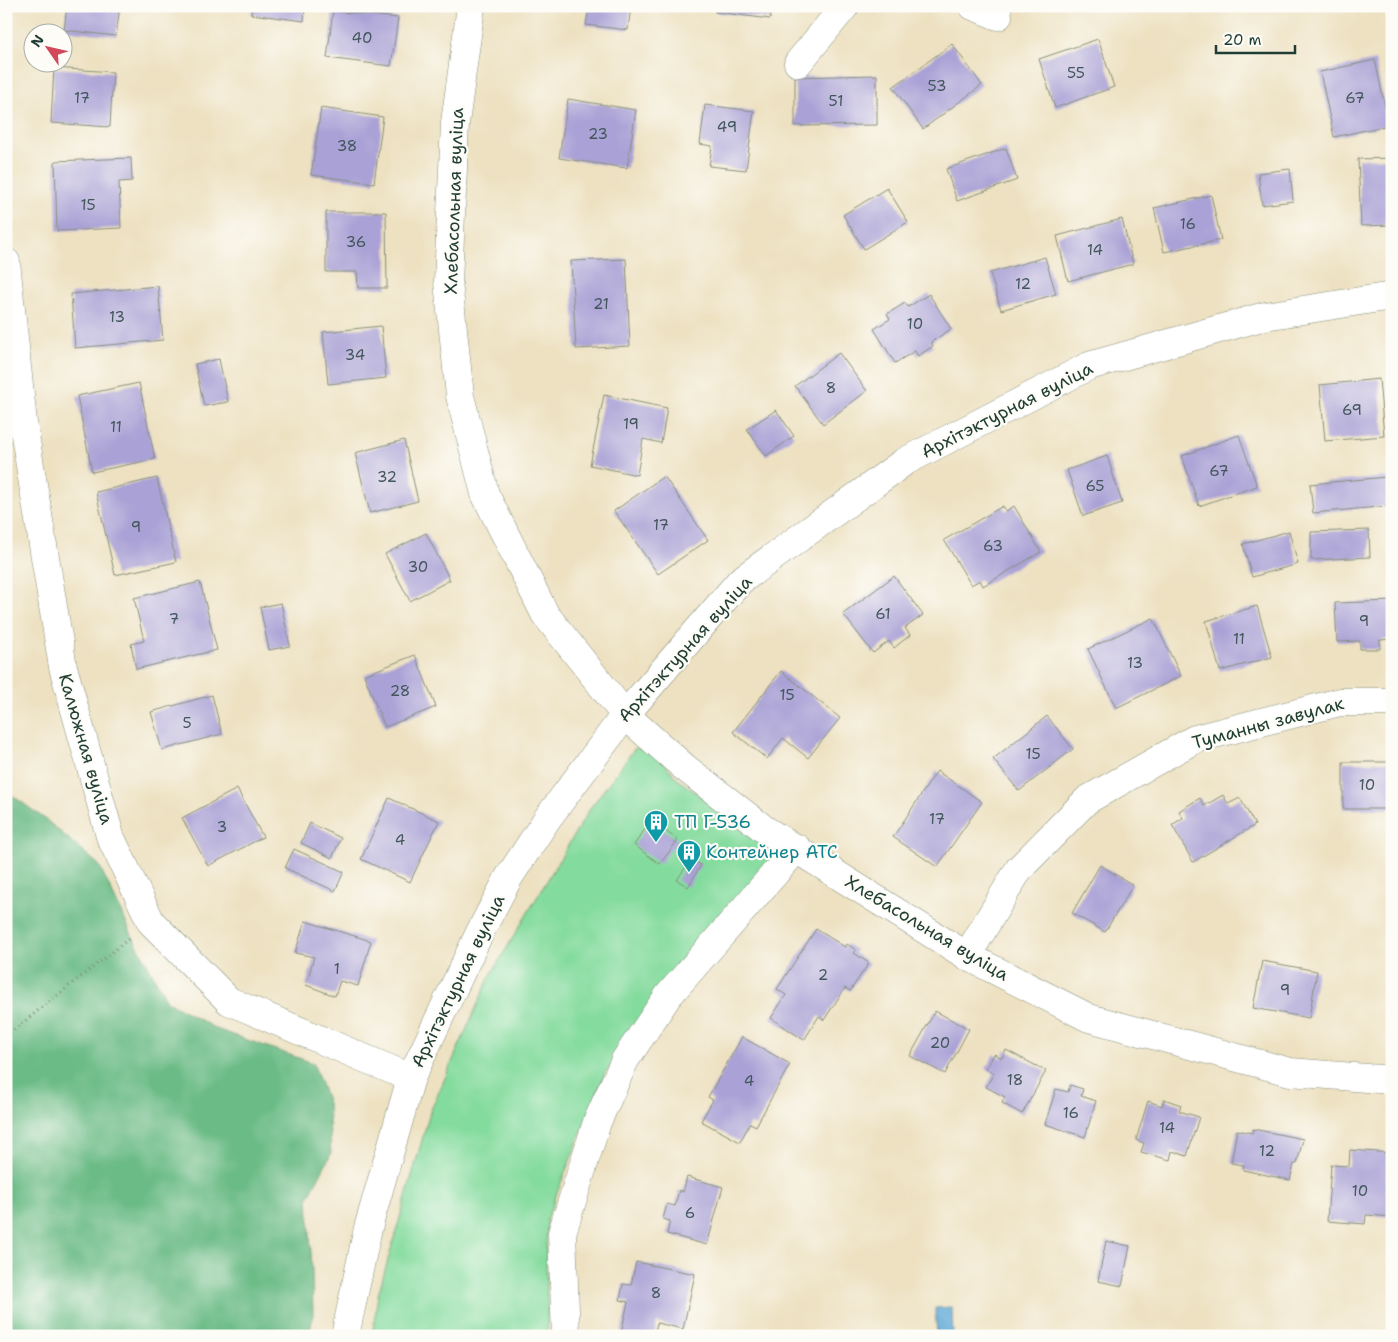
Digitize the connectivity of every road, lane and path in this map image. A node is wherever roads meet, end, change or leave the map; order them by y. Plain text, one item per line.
1 (471, 6) edge
2 (844, 6) edge
3 (973, 6) edge
4 (998, 16) dead end
5 (798, 63) dead end
6 (6, 262) edge
7 (1392, 296) edge
8 (1392, 702) edge
9 (626, 715) junction
10 (796, 848) junction
11 (151, 922) junction
12 (967, 956) junction
13 (6, 1036) edge
14 (411, 1078) junction
15 (1392, 1080) edge
16 (345, 1336) edge
17 (566, 1336) edge

1 - 9 street, Хлебасольная вуліца
2 - 5 street
3 - 4 street
6 - 11 street, Калюжная вуліца
7 - 9 street, Архітэктурная вуліца
8 - 12 street, Туманны завулак
9 - 10 street, Хлебасольная вуліца
9 - 14 street, Архітэктурная вуліца
10 - 12 street, Хлебасольная вуліца
10 - 17 street
11 - 13 path
11 - 14 street, Калюжная вуліца
12 - 15 street, Хлебасольная вуліца
14 - 16 street, Архітэктурная вуліца

